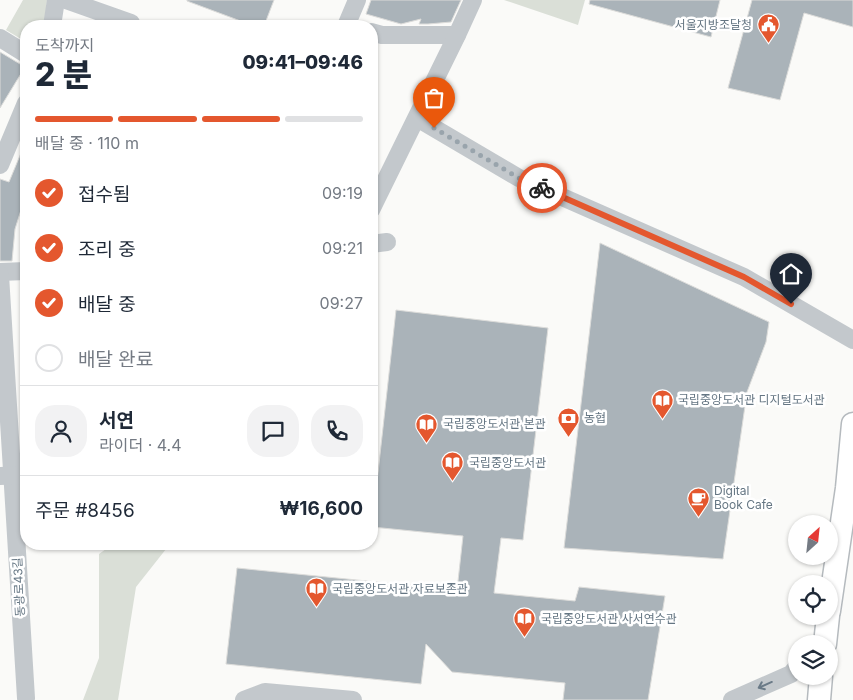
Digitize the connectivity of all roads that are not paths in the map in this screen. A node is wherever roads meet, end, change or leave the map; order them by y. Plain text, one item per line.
1 (56, 0) edge
2 (66, 0) edge
3 (356, 0) edge
4 (472, 0) edge
5 (53, 20) edge
6 (123, 20) edge
7 (350, 20) edge
8 (378, 34) edge
9 (457, 35) junction
10 (0, 38) edge
11 (20, 50) edge
12 (20, 118) edge
13 (417, 118) junction
14 (0, 164) edge
15 (378, 196) edge
16 (20, 271) edge
17 (0, 273) edge
18 (853, 340) edge
19 (853, 424) edge
20 (13, 476) edge
21 (834, 575) edge
22 (788, 675) edge
23 (821, 685) edge
24 (26, 698) dead end
25 (244, 700) edge
26 (353, 700) edge
27 (732, 700) edge
28 (819, 700) edge

1 - 5 street
2 - 6 street
3 - 7 street
4 - 9 street
8 - 9 street
9 - 13 street
10 - 11 street
12 - 14 street
13 - 15 street
13 - 18 street
16 - 17 street
17 - 20 street, 동광로43길
19 - 21 main road
20 - 24 street, 동광로43길
22 -> 27 street
23 - 28 main road
25 - 26 street

